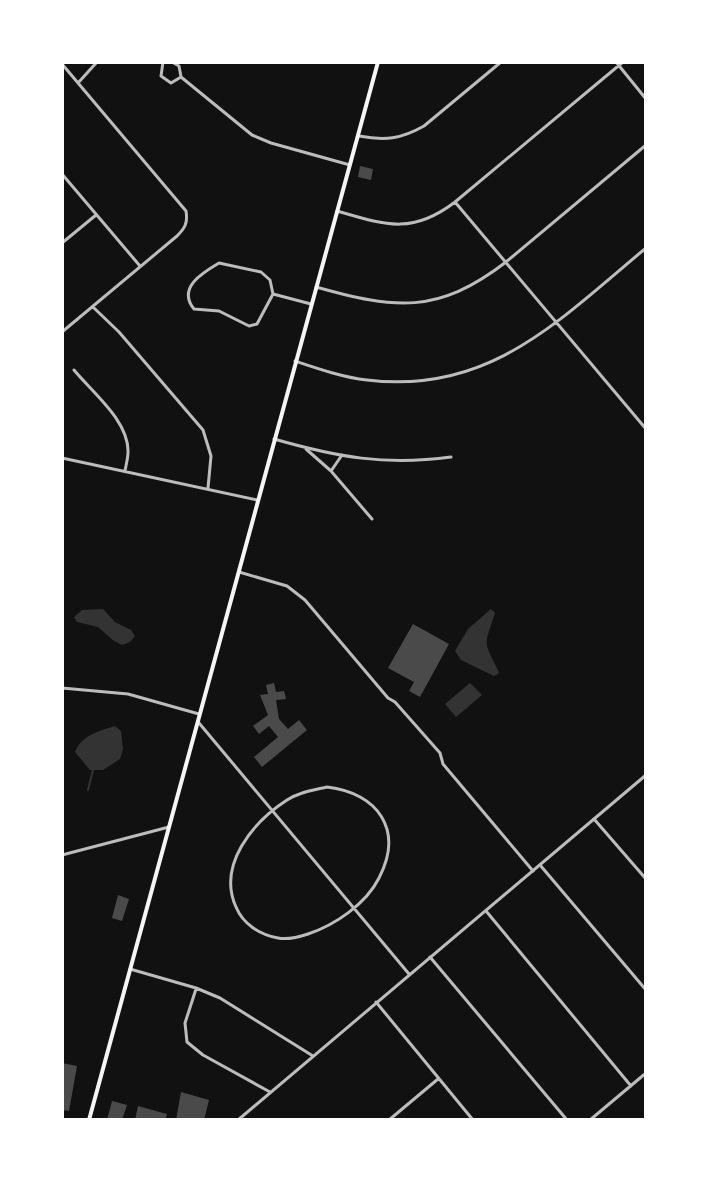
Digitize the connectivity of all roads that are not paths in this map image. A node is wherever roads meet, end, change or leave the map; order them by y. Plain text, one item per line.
1 (97, 62) edge
2 (163, 62) edge
3 (172, 62) edge
4 (378, 62) edge
5 (501, 62) edge
6 (619, 63) edge
7 (62, 64) edge
8 (181, 77) junction
9 (78, 83) junction
10 (646, 99) edge
11 (359, 136) junction
12 (646, 145) edge
13 (350, 165) junction
14 (62, 174) edge
15 (455, 202) junction
16 (337, 211) junction
17 (96, 215) junction
18 (62, 243) edge
19 (646, 248) edge
20 (506, 262) junction
21 (140, 266) junction
22 (316, 287) junction
23 (273, 294) junction
24 (311, 304) junction
25 (92, 306) junction
26 (557, 322) junction
27 (62, 332) edge
28 (295, 361) junction
29 (74, 370) dead end
30 (646, 429) edge
31 (274, 439) junction
32 (305, 448) junction
33 (342, 455) junction
34 (451, 457) dead end
35 (62, 458) edge
36 (125, 471) junction
37 (331, 471) junction
38 (208, 488) junction
39 (257, 500) junction
40 (372, 519) dead end
41 (239, 572) junction
42 (62, 688) edge
43 (199, 714) junction
44 (197, 721) junction
45 (646, 775) edge
46 (272, 812) junction
47 (594, 819) junction
48 (169, 827) junction
49 (62, 855) edge
50 (540, 865) junction
51 (533, 871) junction
52 (646, 879) edge
53 (353, 908) junction
54 (486, 911) junction
55 (430, 957) junction
56 (130, 969) junction
57 (409, 974) junction
58 (196, 988) junction
59 (646, 990) edge
60 (376, 1002) junction
61 (313, 1056) junction
62 (646, 1073) edge
63 (438, 1079) junction
64 (631, 1086) junction
65 (270, 1092) junction
66 (89, 1120) edge
67 (238, 1120) edge
68 (389, 1120) edge
69 (473, 1120) edge
70 (567, 1120) edge
71 (590, 1120) edge

1 - 9 street
2 - 8 street
3 - 8 street
4 - 11 main road
5 - 11 street
6 - 10 street
6 - 15 street
7 - 9 street
8 - 13 street
9 - 21 street
11 - 13 main road
12 - 20 street
13 - 16 main road
14 - 17 street
15 - 16 street
15 - 20 street
16 - 22 main road
17 - 18 street
17 - 21 street
19 - 26 street
20 - 22 street
20 - 26 street
21 - 25 street
22 - 24 main road
23 - 23 street
23 - 24 street
24 - 28 main road
25 - 27 street
25 - 38 street
26 - 28 street
26 - 30 street
28 - 31 main road
29 - 36 street
31 - 32 street
31 - 39 main road
32 - 33 street
32 - 37 street
33 - 34 street
33 - 37 street
35 - 36 street
36 - 38 street
37 - 40 street
38 - 39 street
39 - 41 main road
41 - 43 main road
41 - 51 street
42 - 43 street
43 - 44 main road
44 - 46 street
44 - 48 main road
45 - 47 street
46 - 53 street
46 - 53 street
46 - 53 street
47 - 50 street
47 - 52 street
48 - 49 street
48 - 56 main road
50 - 51 street
50 - 59 street
51 - 54 street
53 - 57 street
54 - 55 street
54 - 64 street
55 - 57 street
55 - 70 street
56 - 58 street
56 - 66 main road
57 - 60 street
58 - 61 street
58 - 65 street
60 - 61 street
60 - 63 street
61 - 65 street
62 - 64 street
63 - 68 street
63 - 69 street
64 - 71 street
65 - 67 street

